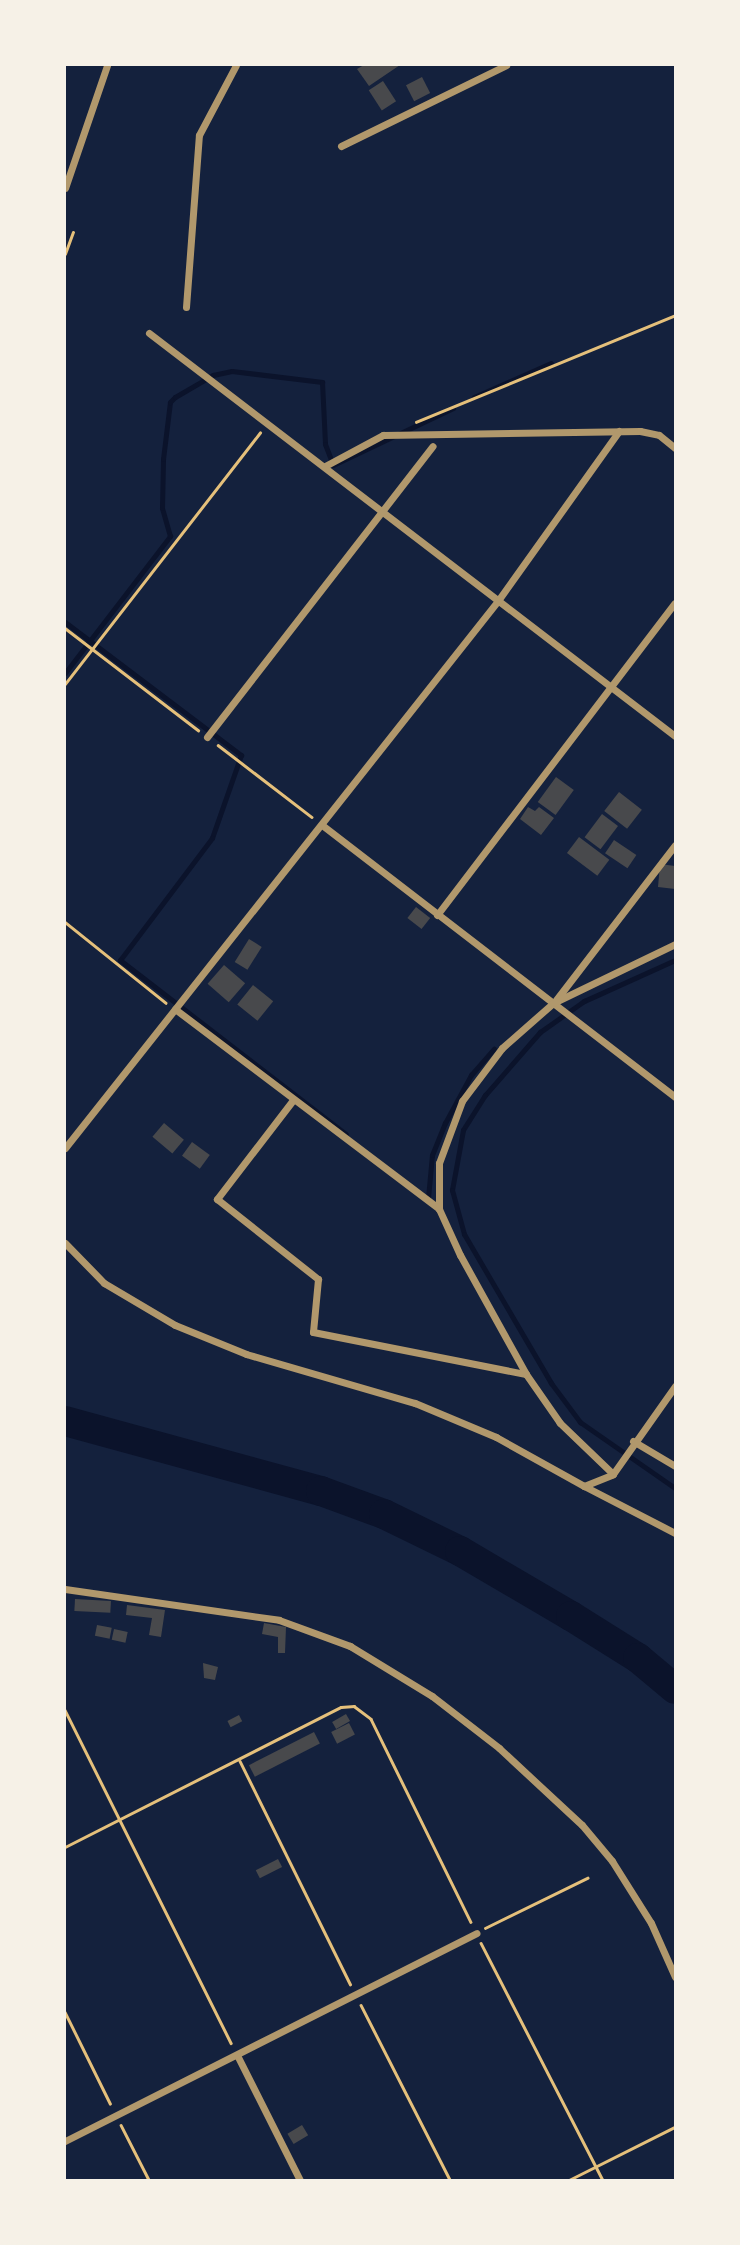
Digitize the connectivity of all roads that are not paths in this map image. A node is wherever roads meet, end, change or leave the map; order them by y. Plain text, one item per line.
1 (107, 65) edge
2 (236, 65) edge
3 (506, 65) edge
4 (341, 146) dead end
5 (65, 188) edge
6 (186, 307) dead end
7 (149, 333) dead end
8 (619, 431) junction
9 (433, 446) dead end
10 (675, 448) edge
11 (325, 466) junction
12 (383, 512) junction
13 (497, 601) junction
14 (675, 603) edge
15 (610, 684) junction
16 (675, 736) edge
17 (207, 737) road end
18 (322, 825) junction
19 (675, 845) edge
20 (437, 915) junction
21 (675, 944) edge
22 (554, 1003) junction
23 (174, 1009) junction
24 (675, 1097) edge
25 (293, 1100) junction
26 (65, 1148) edge
27 (439, 1209) junction
28 (65, 1242) edge
29 (526, 1374) junction
30 (675, 1385) edge
31 (632, 1441) junction
32 (675, 1466) edge
33 (613, 1474) junction
34 (584, 1486) junction
35 (675, 1533) edge
36 (65, 1590) edge
37 (476, 1933) road end
38 (675, 1977) edge
39 (237, 2056) junction
40 (65, 2141) edge
41 (300, 2180) edge

1 - 5 street
2 - 6 street
3 - 4 street
7 - 11 street
8 - 10 street
8 - 11 street
8 - 13 street
9 - 12 street
11 - 12 street
12 - 13 street
12 - 17 street
13 - 15 street
13 - 18 street
14 - 15 street
15 - 16 street
15 - 20 street
18 - 20 street
18 - 23 street
19 - 22 street
20 - 22 street
21 - 22 street
22 - 24 street
22 - 27 street
23 - 25 street
23 - 26 street
25 - 27 street
25 - 29 street
27 - 29 street
28 - 34 street
29 - 33 street
30 - 31 street
31 - 32 street
31 - 33 street
33 - 34 street
34 - 35 street
36 - 38 street
37 - 39 street
39 - 40 street
39 - 41 street

